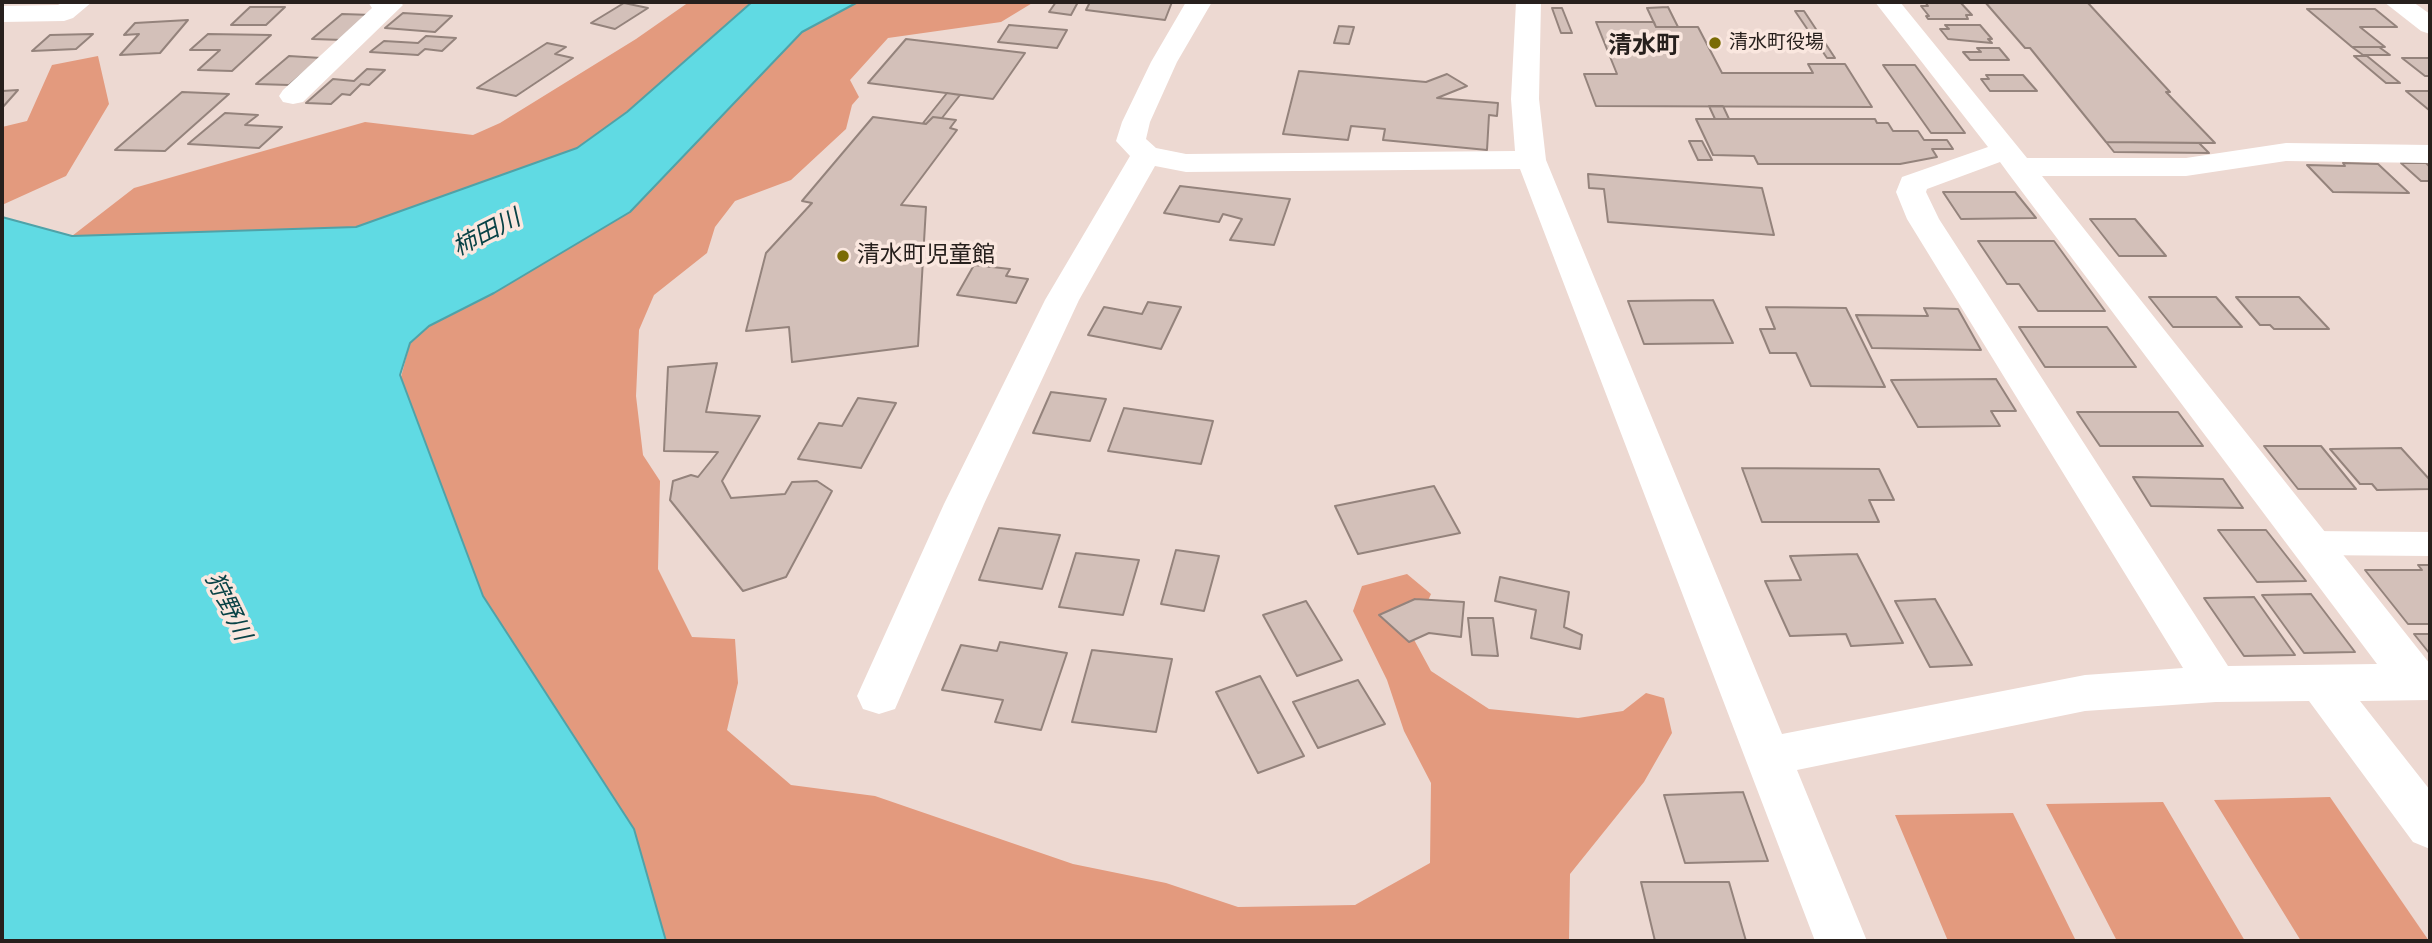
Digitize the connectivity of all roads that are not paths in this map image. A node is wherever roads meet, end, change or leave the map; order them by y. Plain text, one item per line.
1 (79, 2) edge
2 (380, 2) edge
3 (1199, 2) edge
4 (1529, 2) edge
5 (1887, 2) edge
6 (2397, 2) edge
7 (2, 14) edge
8 (2428, 23) edge
9 (293, 96) dead end
10 (2430, 154) edge
11 (1146, 155) junction
12 (1531, 160) junction
13 (2012, 160) junction
14 (2309, 544) junction
15 (2430, 544) edge
16 (2423, 682) edge
17 (2216, 684) junction
18 (2321, 684) junction
19 (879, 696) dead end
20 (1769, 756) junction
21 (2430, 827) edge
22 (1841, 941) edge

1 - 7 street
2 - 9 street
3 - 11 street
4 - 12 street
5 - 13 street
6 - 8 street
10 - 13 street
11 - 12 street
11 - 19 street
12 - 20 street
13 - 14 street
13 - 17 street
14 - 15 lane
14 - 16 street
16 - 18 street
17 - 18 street
17 - 20 street
18 - 21 street
20 - 22 street

